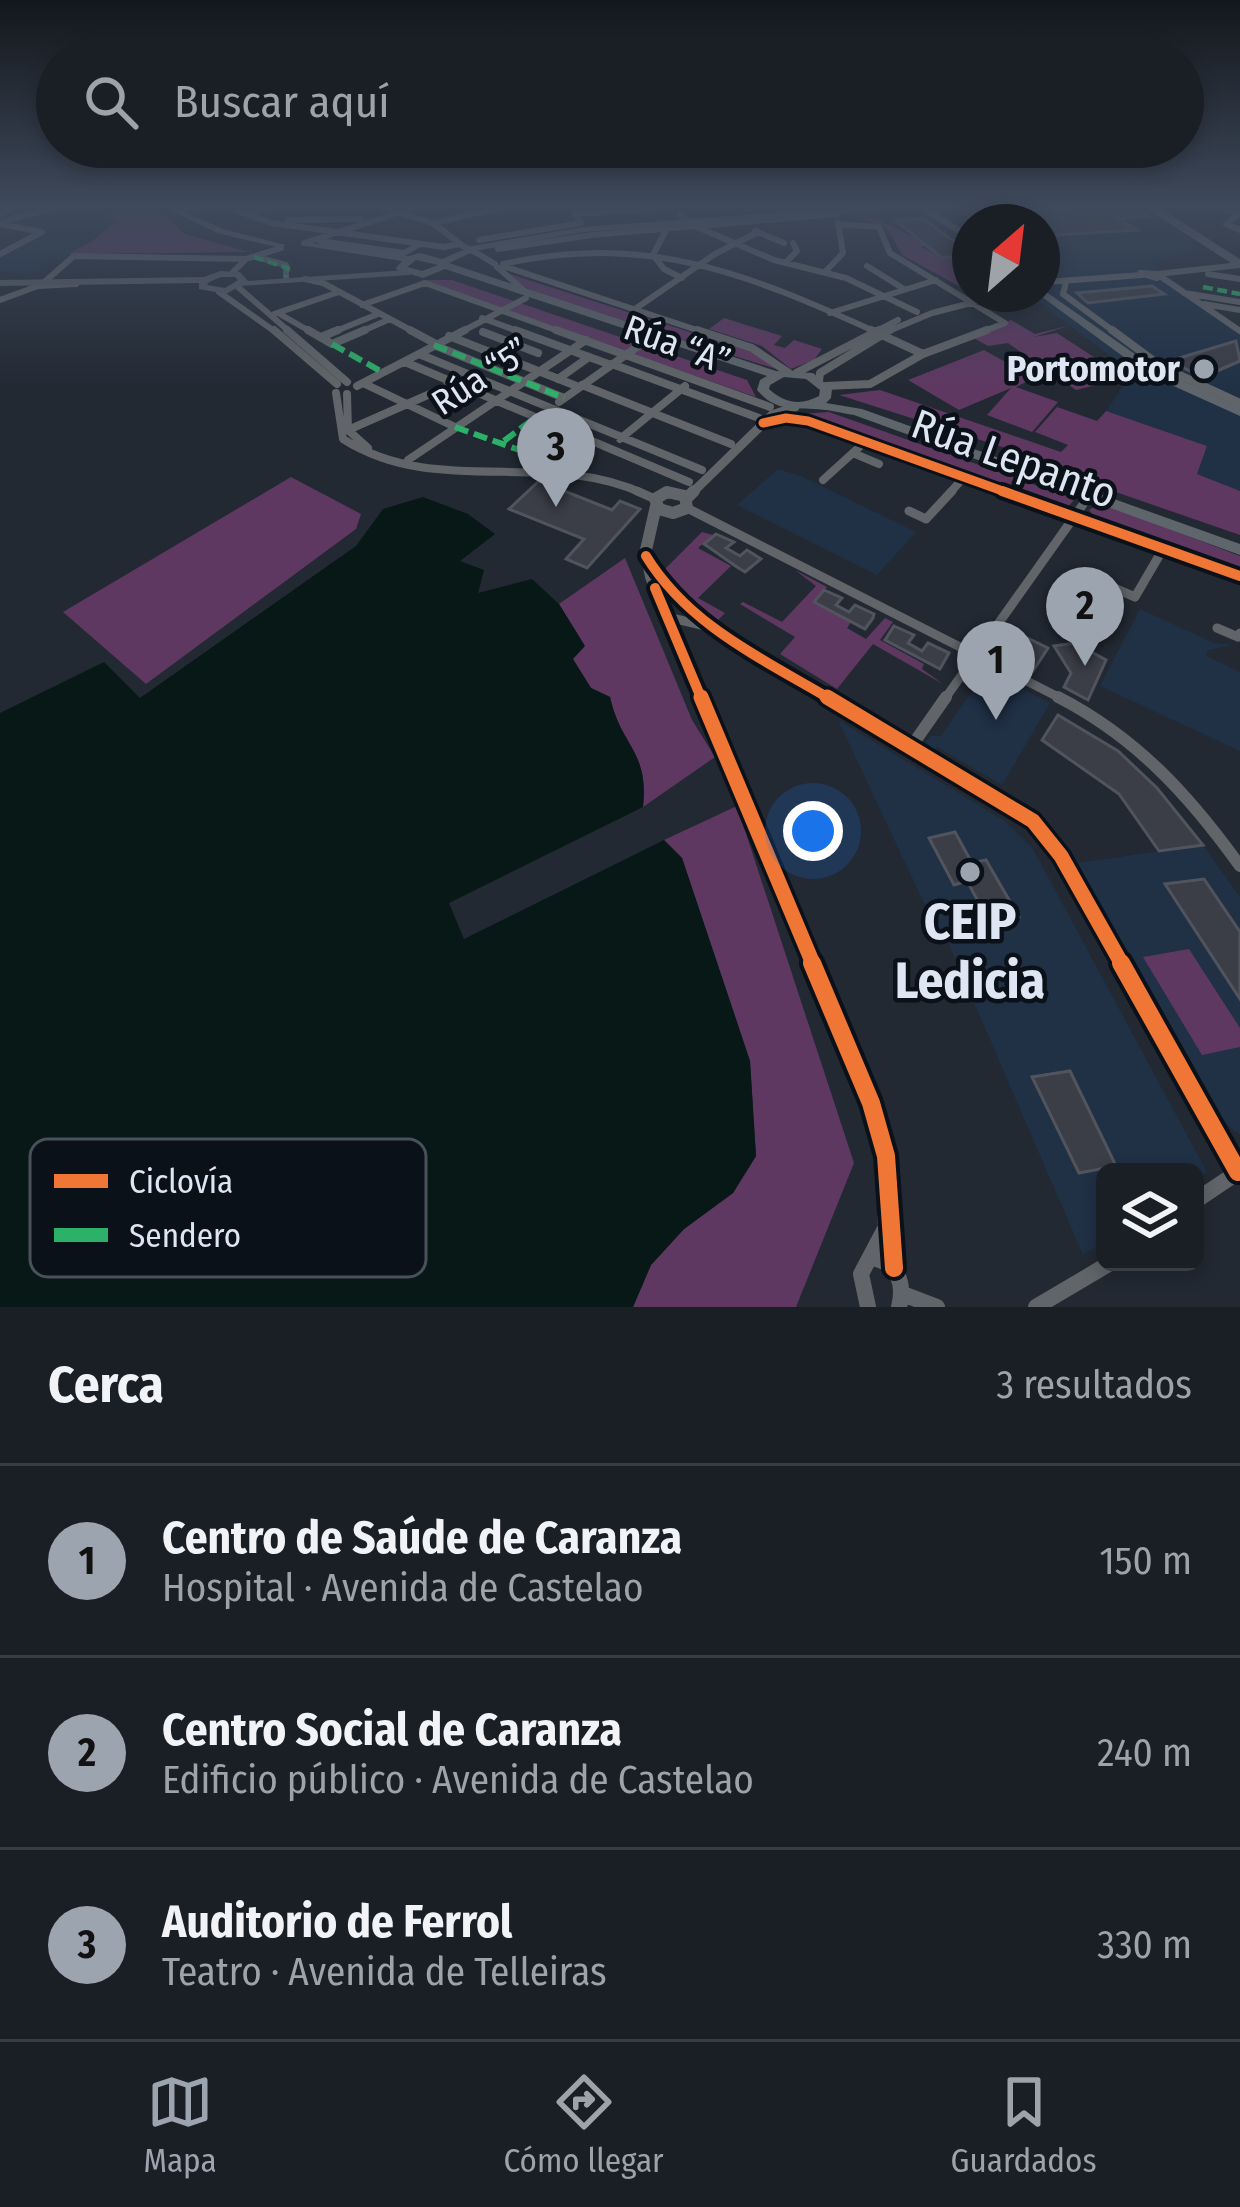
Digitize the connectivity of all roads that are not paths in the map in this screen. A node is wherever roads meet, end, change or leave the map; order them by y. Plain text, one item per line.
1 (60, 268) edge
2 (239, 268) edge
3 (288, 268) edge
4 (394, 268) edge
5 (398, 268) edge
6 (418, 268) edge
7 (435, 268) edge
8 (441, 268) edge
9 (502, 268) edge
10 (508, 268) edge
11 (663, 268) edge
12 (697, 268) edge
13 (720, 268) edge
14 (807, 268) edge
15 (829, 268) edge
16 (870, 268) edge
17 (916, 268) edge
18 (1227, 268) edge
19 (437, 271) junction
20 (825, 272) junction
21 (1213, 272) junction
22 (232, 274) junction
23 (1157, 276) junction
24 (286, 277) junction
25 (682, 278) junction
26 (1236, 278) edge
27 (326, 280) junction
28 (936, 280) junction
29 (1066, 282) junction
30 (241, 283) junction
31 (1060, 283) edge
32 (42, 284) junction
33 (76, 284) junction
34 (204, 284) junction
35 (0, 286) edge
36 (29, 289) junction
37 (60, 289) junction
38 (904, 289) junction
39 (952, 289) edge
40 (219, 292) junction
41 (339, 292) junction
42 (1179, 292) junction
43 (1234, 293) dead end
44 (884, 295) junction
45 (527, 296) junction
46 (1060, 297) edge
47 (0, 301) edge
48 (1195, 302) junction
49 (952, 303) edge
50 (362, 304) junction
51 (952, 305) edge
52 (1240, 306) edge
53 (498, 309) junction
54 (635, 309) junction
55 (917, 312) junction
56 (989, 312) edge
57 (829, 313) junction
58 (274, 314) junction
59 (378, 314) junction
60 (482, 317) junction
61 (389, 320) junction
62 (498, 323) junction
63 (1240, 331) edge
64 (483, 332) junction
65 (877, 333) junction
66 (449, 336) junction
67 (965, 336) junction
68 (321, 337) junction
69 (586, 340) junction
70 (647, 340) junction
71 (466, 342) junction
72 (435, 344) junction
73 (552, 344) junction
74 (983, 346) dead end
75 (571, 350) junction
76 (538, 353) junction
77 (418, 354) junction
78 (923, 354) junction
79 (625, 355) junction
80 (502, 357) junction
81 (589, 357) junction
82 (404, 362) junction
83 (521, 364) junction
84 (611, 364) junction
85 (487, 366) junction
86 (539, 371) junction
87 (787, 374) junction
88 (472, 376) junction
89 (558, 379) junction
90 (693, 380) junction
91 (524, 381) junction
92 (456, 384) junction
93 (581, 386) junction
94 (348, 387) junction
95 (681, 389) junction
96 (510, 391) junction
97 (821, 392) junction
98 (767, 396) junction
99 (564, 398) junction
100 (496, 400) junction
101 (408, 404) junction
102 (794, 407) junction
103 (1240, 407) edge
104 (550, 408) junction
105 (652, 412) junction
106 (536, 417) junction
107 (761, 421) junction
108 (455, 427) junction
109 (348, 430) junction
110 (622, 437) junction
111 (866, 441) junction
112 (731, 444) junction
113 (608, 448) junction
114 (854, 453) junction
115 (408, 460) junction
116 (879, 464) dead end
117 (702, 470) junction
118 (964, 477) junction
119 (824, 480) dead end
120 (689, 482) junction
121 (1073, 488) junction
122 (662, 497) junction
123 (1103, 498) junction
124 (687, 503) junction
125 (1079, 509) junction
126 (909, 511) dead end
127 (673, 513) junction
128 (656, 523) junction
129 (1240, 538) edge
130 (1163, 548) junction
131 (1240, 550) edge
132 (646, 556) junction
133 (1240, 576) edge
134 (1114, 587) dead end
135 (695, 616) junction
136 (667, 617) junction
137 (710, 627) junction
138 (1217, 628) dead end
139 (1240, 633) edge
140 (680, 648) junction
141 (976, 654) junction
142 (911, 747) junction
143 (1240, 865) edge
144 (1239, 1172) edge
145 (1204, 1195) edge
146 (889, 1223) junction
147 (872, 1258) junction
148 (894, 1268) junction
149 (1097, 1271) edge
150 (901, 1300) edge
151 (868, 1307) edge
152 (937, 1307) edge
153 (1036, 1307) edge

1 - 32 street
2 - 22 street
3 - 24 street
4 - 27 main road
5 - 24 main road
6 - 19 highway
7 - 19 highway
8 - 19 highway
9 - 45 street
10 - 54 street
11 - 25 street
12 - 25 street
13 - 57 street
14 - 20 street
15 - 20 street
16 - 38 street
17 - 28 street
18 - 21 street
19 - 45 highway
19 - 50 street
19 - 53 street, Rúa “A”
20 - 44 street
21 - 23 street
21 - 26 street
22 - 30 main road
22 - 34 main road
23 - 29 street
23 - 42 street
24 - 30 main road
25 - 54 street
26 - 43 street
27 - 30 main road
27 - 41 street
28 - 38 street
28 - 39 street
29 - 31 street
29 - 103 street
30 - 40 main road
30 - 58 street
32 - 33 main road
32 - 35 main road
33 - 34 main road
33 - 36 street
34 - 37 main road
34 - 40 main road
35 - 36 main road
36 - 37 main road
36 - 47 street
37 - 47 street
38 - 44 street
40 - 94 street
41 - 50 street
41 - 58 street
42 - 48 street
42 - 52 street
44 - 55 street
44 - 57 street
45 - 53 street
45 - 70 highway
45 - 87 highway
46 - 103 highway
48 - 52 street
48 - 63 street
49 - 55 street
50 - 59 street
51 - 65 street
53 - 60 street
53 - 69 street, Rúa “A”
54 - 87 street
55 - 65 street
56 - 67 street
57 - 65 street
58 - 68 street
58 - 94 street
59 - 61 street
59 - 68 street
60 - 62 street, Rúa Lepanto
60 - 66 street
61 - 68 street
61 - 72 street
62 - 64 street
62 - 73 street, Rúa Lepanto
64 - 71 street
64 - 76 street
65 - 78 street
65 - 87 street
65 - 97 street
66 - 71 street
66 - 72 street
67 - 74 street
67 - 78 street
69 - 75 street, Rúa “5”
69 - 79 street, Rúa “A”
70 - 79 street
70 - 98 highway
71 - 80 street
72 - 77 street
72 - 85 street
73 - 75 street, Rúa Lepanto
73 - 76 street
75 - 81 street, Rúa Lepanto
75 - 86 street, Rúa “5”
76 - 83 street
77 - 82 street
77 - 88 street
78 - 97 street
79 - 84 street
79 - 90 street, Rúa “A”
80 - 83 street
80 - 85 street
81 - 84 street, Rúa Lepanto
81 - 89 street
82 - 92 street
82 - 94 street
83 - 86 street
84 - 93 street
84 - 95 street, Rúa Lepanto
85 - 88 street
85 - 91 street
86 - 89 street
86 - 91 street, Rúa “5”
87 - 97 highway
87 - 98 highway
88 - 92 street
88 - 96 street
89 - 93 street
90 - 95 street
90 - 98 street, Rúa “A”
91 - 96 street, Rúa “5”
91 - 99 street
92 - 100 street
92 - 101 street
93 - 99 street
93 - 105 street
94 - 101 street
94 - 109 street
94 - 122 street
95 - 105 street
95 - 107 street, Rúa Lepanto
96 - 100 street, Rúa “5”
96 - 104 street
97 - 102 highway
97 - 121 highway
97 - 129 highway
98 - 102 highway
98 - 107 street
99 - 104 street
100 - 106 street
100 - 108 street, Rúa “5”
101 - 108 street
101 - 109 street
102 - 107 street
104 - 106 street
104 - 110 street
105 - 110 street
105 - 112 street
106 - 113 street
107 - 111 street, Rúa Lepanto
107 - 112 street
107 - 124 street
108 - 115 street, Rúa “5”
109 - 115 street
110 - 113 street
110 - 117 street
111 - 114 street
111 - 118 street, Rúa Lepanto
112 - 117 street
113 - 120 street
114 - 116 street
114 - 119 street
115 - 122 street
117 - 120 street
118 - 125 street, Rúa Lepanto
118 - 126 street
120 - 122 street
121 - 123 highway
121 - 125 highway
122 - 124 street
122 - 127 street
122 - 128 street
123 - 125 highway
123 - 131 highway
124 - 127 street
124 - 141 street
125 - 130 street, Rúa Lepanto
125 - 141 street
127 - 128 street
128 - 132 street
130 - 133 street, Rúa Lepanto
130 - 134 street
132 - 135 street
132 - 136 street
135 - 136 street
135 - 137 street
136 - 137 street
136 - 140 street
137 - 140 street
137 - 142 street
138 - 139 street
140 - 146 street
141 - 142 street
141 - 143 street
142 - 144 street
144 - 145 street
146 - 147 street
146 - 148 street
147 - 148 street
147 - 151 street
148 - 150 street
149 - 153 street
150 - 152 street

